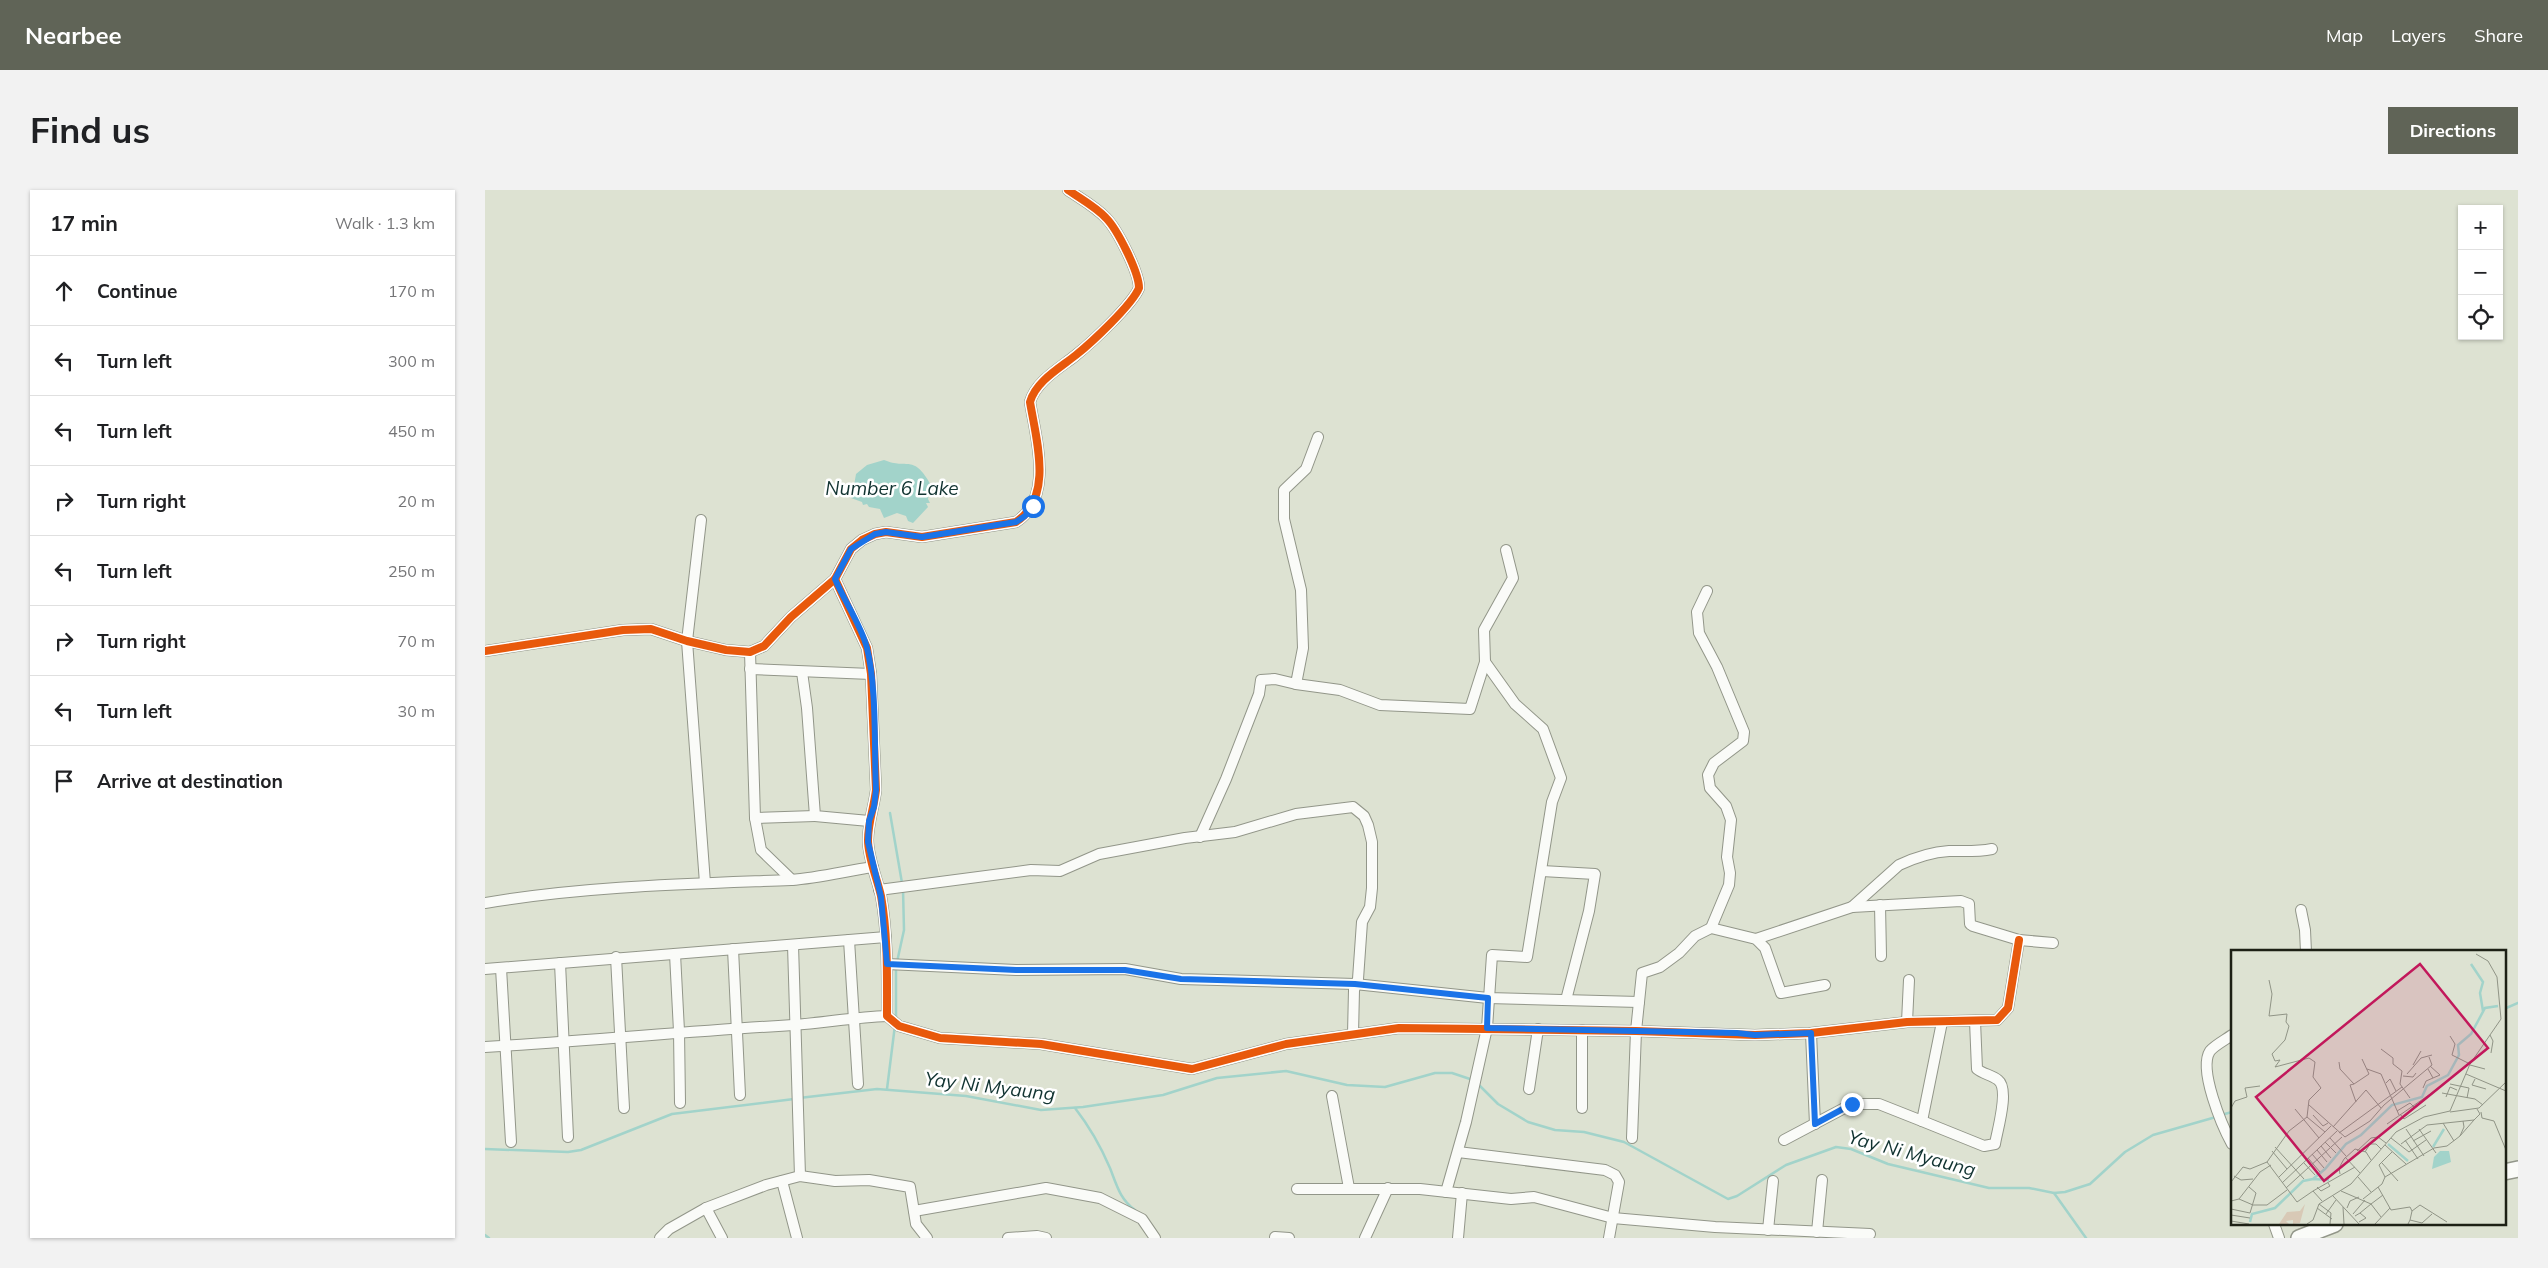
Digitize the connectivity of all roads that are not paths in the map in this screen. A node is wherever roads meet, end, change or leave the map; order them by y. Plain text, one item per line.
1 (1069, 190) edge
2 (1318, 438) dead end
3 (701, 520) dead end
4 (1506, 550) dead end
5 (835, 579) junction
6 (1707, 591) dead end
7 (687, 641) junction
8 (485, 651) edge
9 (750, 652) junction
10 (1485, 662) junction
11 (751, 669) junction
12 (802, 672) junction
13 (871, 674) junction
14 (1296, 684) junction
15 (815, 816) junction
16 (755, 818) junction
17 (869, 821) junction
18 (1200, 837) junction
19 (1992, 849) dead end
20 (873, 867) junction
21 (1542, 871) junction
22 (792, 880) junction
23 (705, 883) junction
24 (879, 890) junction
25 (485, 903) edge
26 (1880, 905) junction
27 (1852, 907) junction
28 (2301, 910) dead end
29 (1711, 928) junction
30 (885, 937) junction
31 (1756, 939) junction
32 (849, 940) junction
33 (2019, 940) junction
34 (2053, 944) dead end
35 (793, 945) junction
36 (733, 949) junction
37 (2306, 950) edge
38 (675, 954) junction
39 (1881, 956) dead end
40 (616, 957) junction
41 (560, 963) junction
42 (887, 964) junction
43 (501, 968) junction
44 (485, 969) edge
45 (1909, 980) dead end
46 (1355, 984) junction
47 (1825, 985) dead end
48 (1488, 998) junction
49 (1566, 1000) junction
50 (1639, 1002) junction
51 (887, 1016) junction
52 (855, 1017) junction
53 (1975, 1021) junction
54 (1907, 1022) junction
55 (1941, 1022) junction
56 (795, 1025) junction
57 (737, 1027) junction
58 (1487, 1028) junction
59 (1538, 1029) junction
60 (1582, 1030) junction
61 (1636, 1030) junction
62 (679, 1032) junction
63 (1811, 1033) junction
64 (1353, 1034) junction
65 (621, 1036) junction
66 (2231, 1036) edge
67 (562, 1041) junction
68 (505, 1046) junction
69 (485, 1047) edge
70 (858, 1084) dead end
71 (1529, 1089) dead end
72 (740, 1094) dead end
73 (1332, 1096) dead end
74 (680, 1103) dead end
75 (624, 1108) dead end
76 (1581, 1108) dead end
77 (1922, 1121) junction
78 (1815, 1124) junction
79 (568, 1137) dead end
80 (1632, 1138) dead end
81 (1784, 1140) dead end
82 (511, 1142) dead end
83 (2231, 1142) edge
84 (1458, 1152) junction
85 (2518, 1169) edge
86 (2505, 1172) edge
87 (800, 1176) junction
88 (1823, 1180) dead end
89 (782, 1181) junction
90 (1773, 1181) dead end
91 (1349, 1188) junction
92 (1388, 1188) junction
93 (1297, 1189) dead end
94 (1446, 1192) junction
95 (1462, 1193) junction
96 (706, 1208) junction
97 (914, 1211) junction
98 (1613, 1218) junction
99 (2275, 1226) edge
100 (1768, 1230) junction
101 (2327, 1231) edge
102 (1817, 1232) junction
103 (1870, 1234) dead end
104 (1275, 1237) edge
105 (660, 1238) edge
106 (722, 1238) edge
107 (797, 1238) edge
108 (927, 1238) edge
109 (1008, 1238) edge
110 (1046, 1238) edge
111 (1155, 1238) edge
112 (1289, 1238) edge
113 (1365, 1238) edge
114 (1458, 1238) edge
115 (1609, 1238) edge
116 (2279, 1238) edge
117 (2299, 1238) edge

1 - 5 street
2 - 14 street
3 - 7 street
4 - 10 street
5 - 9 street
5 - 13 street
6 - 29 street
7 - 8 street
7 - 9 street
7 - 23 street
9 - 11 street
10 - 14 street
10 - 21 street
11 - 12 street
11 - 16 street
12 - 13 street
12 - 15 street
13 - 17 street
14 - 18 street
15 - 16 street
15 - 17 street
16 - 22 street
17 - 20 street
18 - 24 street
18 - 46 street
19 - 27 street
20 - 22 street
20 - 24 street
21 - 48 street
21 - 49 street
22 - 23 street
23 - 25 street
24 - 30 street
26 - 27 street
26 - 33 street
26 - 39 street
27 - 31 street
28 - 37 street
29 - 31 street
29 - 50 street
30 - 32 street
30 - 42 street
31 - 47 street
32 - 35 street
32 - 52 street
33 - 34 street
33 - 53 street
35 - 36 street
35 - 56 street
36 - 38 street
36 - 57 street
38 - 40 street
38 - 62 street
40 - 41 street
40 - 65 street
41 - 43 street
41 - 67 street
42 - 46 street
42 - 51 street
43 - 44 street
43 - 68 street
45 - 54 street
46 - 48 street
46 - 64 street
48 - 49 street
48 - 58 street
49 - 50 street
50 - 61 street
51 - 52 street
51 - 64 street
52 - 56 street
52 - 70 street
53 - 55 street
53 - 77 street
54 - 55 street
54 - 63 street
55 - 77 street
56 - 57 street
56 - 87 street
57 - 62 street
57 - 72 street
58 - 59 street
58 - 64 street
58 - 84 street
59 - 60 street
59 - 71 street
60 - 61 street
60 - 76 street
61 - 63 street
61 - 80 street
62 - 65 street
62 - 74 street
63 - 78 street
65 - 67 street
65 - 75 street
66 - 83 street
67 - 68 street
67 - 79 street
68 - 69 street
68 - 82 street
73 - 91 street
77 - 78 street
78 - 81 street
84 - 94 street
84 - 98 street
85 - 86 main road
87 - 89 street
87 - 97 street
88 - 102 street
89 - 96 street
89 - 107 street
90 - 100 street
91 - 92 street
91 - 93 street
92 - 94 street
92 - 113 street
94 - 95 street
95 - 98 street
95 - 114 street
96 - 105 street
96 - 106 street
97 - 108 street
97 - 111 street
98 - 100 street
98 - 115 street
99 - 116 street
100 - 102 street
101 - 117 main road
102 - 103 street
104 - 112 street
109 - 110 street

